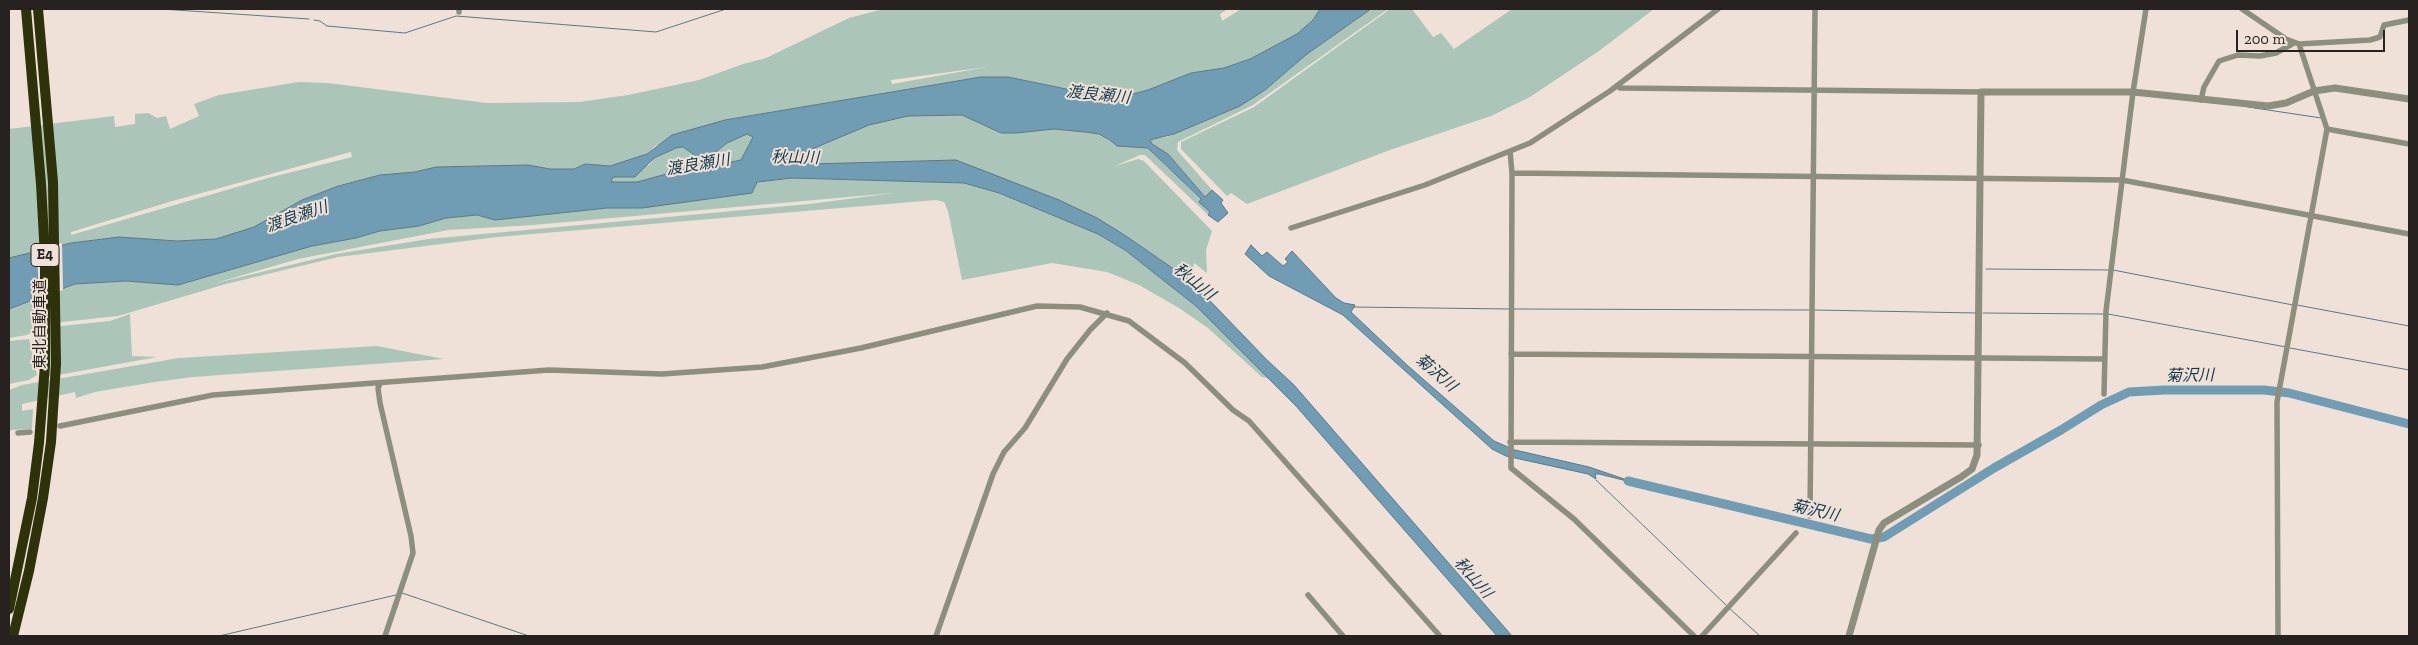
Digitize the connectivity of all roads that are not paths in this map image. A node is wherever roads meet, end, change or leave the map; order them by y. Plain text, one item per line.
1 (26, 9) edge
2 (38, 9) edge
3 (1718, 9) edge
4 (1815, 9) edge
5 (2146, 9) edge
6 (2242, 9) edge
7 (2409, 20) edge
8 (2297, 43) junction
9 (1617, 86) junction
10 (1814, 89) junction
11 (2314, 91) junction
12 (1981, 92) junction
13 (2133, 92) junction
14 (2409, 98) edge
15 (2201, 100) junction
16 (2327, 129) junction
17 (2409, 144) edge
18 (1510, 151) junction
19 (1512, 173) junction
20 (1813, 176) junction
21 (1981, 178) junction
22 (2122, 180) junction
23 (2311, 216) junction
24 (1291, 228) dead end
25 (2409, 234) edge
26 (1107, 313) junction
27 (1511, 354) junction
28 (1812, 356) junction
29 (1980, 358) junction
30 (2104, 359) junction
31 (380, 384) junction
32 (2104, 394) dead end
33 (60, 426) dead end
34 (30, 432) dead end
35 (18, 433) dead end
36 (1510, 444) junction
37 (1811, 444) junction
38 (1979, 446) junction
39 (1810, 516) dead end
40 (1796, 533) dead end
41 (1308, 595) dead end
42 (9, 609) edge
43 (13, 636) edge
44 (385, 636) edge
45 (936, 636) edge
46 (1343, 636) edge
47 (1440, 636) edge
48 (1694, 636) edge
49 (1702, 636) edge
50 (1849, 636) edge
51 (2278, 636) edge

1 - 42 highway, 東北自動車道 / E4
2 - 43 highway, 東北自動車道 / E4
3 - 9 street
4 - 10 street
5 - 13 street
6 - 8 street
7 - 8 street
8 - 11 street
8 - 15 street
9 - 10 street
9 - 18 street
10 - 12 street
10 - 20 street
11 - 14 street
11 - 15 street
11 - 16 street
12 - 13 street
12 - 21 street
13 - 15 street
13 - 22 street
16 - 17 street
16 - 23 street
18 - 19 street
18 - 24 street
19 - 20 street
19 - 27 street
20 - 21 street
20 - 28 street
21 - 22 street
21 - 29 street
22 - 23 street
22 - 30 street
23 - 25 street
23 - 51 street
26 - 31 street
26 - 45 street
26 - 47 street
27 - 28 street
27 - 36 street
28 - 29 street
28 - 37 street
29 - 30 street
29 - 38 street
30 - 32 street
31 - 33 street
31 - 44 street
34 - 35 street
36 - 37 street
36 - 48 street
37 - 38 street
37 - 39 street
38 - 50 street
40 - 49 street
41 - 46 street

